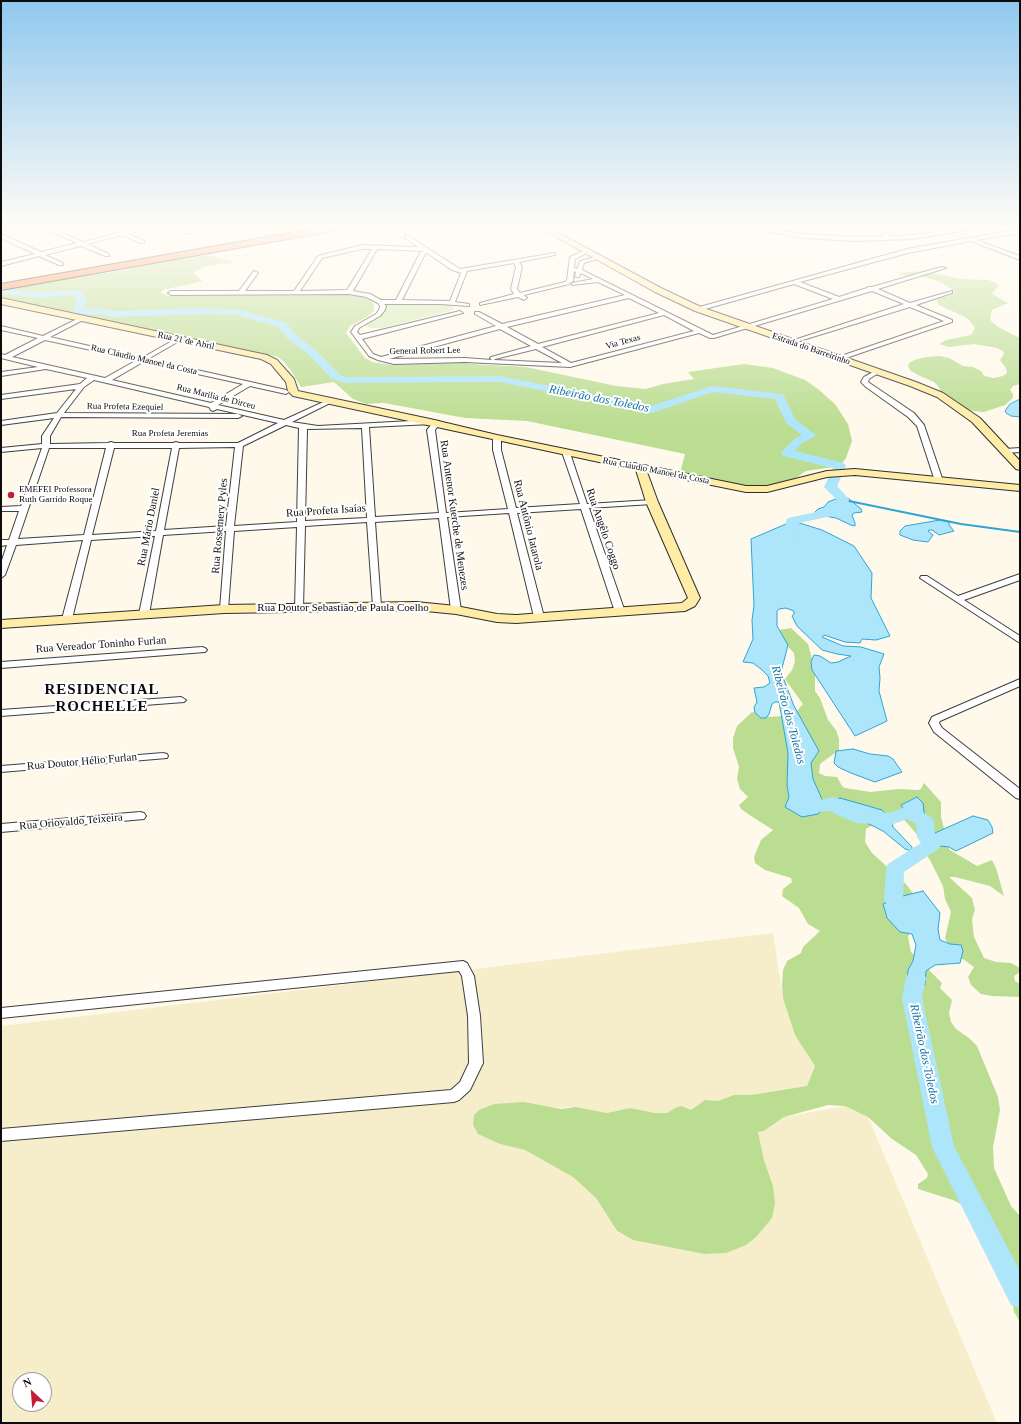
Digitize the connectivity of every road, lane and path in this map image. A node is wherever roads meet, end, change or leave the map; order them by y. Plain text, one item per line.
1 (365, 294) edge
2 (402, 294) edge
3 (455, 294) edge
4 (519, 294) edge
5 (531, 294) edge
6 (532, 294) edge
7 (626, 294) edge
8 (667, 294) edge
9 (750, 294) edge
10 (827, 294) edge
11 (849, 294) edge
12 (887, 294) edge
13 (942, 294) edge
14 (629, 296) junction
15 (522, 297) junction
16 (837, 298) junction
17 (1, 301) edge
18 (399, 301) junction
19 (380, 302) junction
20 (452, 303) junction
21 (911, 304) junction
22 (484, 306) junction
23 (698, 309) junction
24 (466, 311) junction
25 (664, 313) junction
26 (83, 318) junction
27 (359, 325) junction
28 (503, 326) junction
29 (1, 328) edge
30 (745, 328) junction
31 (381, 330) junction
32 (700, 331) junction
33 (356, 336) junction
34 (46, 337) junction
35 (179, 340) junction
36 (792, 342) junction
37 (536, 346) junction
38 (413, 350) junction
39 (507, 354) junction
40 (554, 356) junction
41 (4, 357) edge
42 (840, 358) junction
43 (380, 359) junction
44 (144, 360) junction
45 (488, 360) junction
46 (394, 362) junction
47 (508, 362) junction
48 (550, 365) junction
49 (570, 365) junction
50 (48, 367) junction
51 (877, 372) junction
52 (1, 374) edge
53 (93, 377) junction
54 (107, 380) junction
55 (249, 384) junction
56 (82, 386) junction
57 (291, 390) junction
58 (1, 398) edge
59 (330, 401) junction
60 (213, 405) junction
61 (237, 414) junction
62 (59, 415) junction
63 (250, 415) joint
64 (207, 416) junction
65 (393, 419) junction
66 (1, 423) edge
67 (286, 423) junction
68 (433, 423) junction
69 (365, 426) junction
70 (303, 427) junction
71 (497, 438) junction
72 (111, 444) junction
73 (176, 444) junction
74 (239, 445) junction
75 (46, 446) junction
76 (1, 450) edge
77 (1020, 450) edge
78 (1005, 451) junction
79 (566, 452) junction
80 (640, 467) junction
81 (1020, 467) edge
82 (939, 481) junction
83 (1020, 488) edge
84 (652, 502) junction
85 (583, 506) junction
86 (25, 508) junction
87 (1, 509) edge
88 (513, 510) junction
89 (442, 515) junction
90 (371, 520) junction
91 (301, 524) junction
92 (230, 528) junction
93 (158, 533) junction
94 (87, 537) junction
95 (12, 542) junction
96 (1, 543) edge
97 (1, 575) edge
98 (1020, 577) edge
99 (924, 578) dead end
100 (958, 600) junction
101 (376, 606) junction
102 (299, 608) junction
103 (224, 609) junction
104 (456, 610) junction
105 (620, 612) junction
106 (144, 614) junction
107 (539, 617) junction
108 (67, 619) junction
109 (1, 624) edge
110 (1020, 640) edge
111 (202, 650) dead end
112 (1, 665) edge
113 (1020, 682) edge
114 (181, 700) dead end
115 (1, 713) edge
116 (163, 756) dead end
117 (1, 768) edge
118 (1020, 795) edge
119 (140, 816) dead end
120 (1, 828) edge
121 (1, 1013) edge
122 (1, 1135) edge

1 - 19 street
2 - 18 street
3 - 20 street
4 - 15 street
5 - 15 street
6 - 15 street
7 - 14 street
8 - 23 street, Estrada do Barreirinho
9 - 23 street
10 - 16 street
11 - 16 street
12 - 21 street
13 - 21 street
14 - 25 street
14 - 28 street
15 - 22 street
16 - 30 street
17 - 26 street, Rua 21 de Abril
18 - 19 street
18 - 20 street
19 - 27 street
20 - 24 street
21 - 36 street
21 - 42 street
22 - 24 street
22 - 24 street
23 - 30 street, Estrada do Barreirinho
24 - 28 street
24 - 31 street
24 - 33 street
25 - 32 street
25 - 37 street
26 - 34 street
26 - 35 street, Rua 21 de Abril
27 - 31 street
27 - 33 street
28 - 37 street
28 - 38 street
29 - 34 street, Rua Cláudio Manoel da Costa
30 - 32 street
30 - 36 street, Estrada do Barreirinho
31 - 33 street
32 - 49 street, Via Texas
33 - 43 street, General Robert Lee
34 - 41 street
34 - 44 street, Rua Cláudio Manoel da Costa
35 - 44 street
35 - 57 street, Rua 21 de Abril
36 - 42 street, Estrada do Barreirinho
37 - 39 street
37 - 40 street
38 - 43 street
38 - 46 street
39 - 45 street
39 - 47 street
40 - 48 street
40 - 49 street
41 - 50 street, Rua Marilia de Dirceu
42 - 51 street, Estrada do Barreirinho
43 - 46 street, General Robert Lee
44 - 54 street
44 - 55 street, Rua Cláudio Manoel da Costa
45 - 46 street, General Robert Lee
45 - 47 street, General Robert Lee
47 - 48 street, General Robert Lee
48 - 49 street, Via Texas
50 - 52 street
50 - 53 street, Rua Marilia de Dirceu
51 - 78 street, Estrada do Barreirinho
51 - 82 street
53 - 54 street, Rua Marilia de Dirceu
53 - 56 street
54 - 60 street, Rua Marilia de Dirceu
55 - 57 street, Rua Cláudio Manoel da Costa
55 - 60 street
56 - 58 street
56 - 62 street
57 - 59 street, Rua Cláudio Manoel da Costa
59 - 65 street, Rua Cláudio Manoel da Costa
59 - 67 street, Rua Profeta Jeremias
60 - 61 street, Rua Marilia de Dirceu
60 - 64 street
61 - 63 street, Rua Profeta Ezequiel
61 - 64 street, Rua Profeta Ezequiel
62 - 64 street, Rua Profeta Ezequiel
62 - 66 street, Rua Profeta Ezequiel
62 - 75 street
63 - 67 street, Rua Marilia de Dirceu
65 - 68 street, Rua Cláudio Manoel da Costa
65 - 69 street, Rua Marilia de Dirceu
67 - 70 street, Rua Marilia de Dirceu
67 - 74 street, Rua Profeta Jeremias
68 - 71 street, Rua Cláudio Manoel da Costa
68 - 89 street, Rua Antenor Kuerche de Menezes
69 - 70 street, Rua Marilia de Dirceu
69 - 90 street
70 - 91 street
71 - 79 street, Rua Cláudio Manoel da Costa
71 - 88 street, Rua Antônio Iatarola
72 - 73 street, Rua Profeta Jeremias
72 - 75 street, Rua Profeta Jeremias
72 - 94 street
73 - 74 street, Rua Profeta Jeremias
73 - 93 street, Rua Mário Daniel
74 - 92 street, Rua Rossemery Pyles
75 - 76 street, Rua Profeta Jeremias
75 - 86 street
77 - 78 street
78 - 81 street, Estrada do Barreirinho
79 - 80 street, Rua Cláudio Manoel da Costa
79 - 85 street, Rua Angêlo Coggo
80 - 82 street, Rua Cláudio Manoel da Costa
80 - 84 street
82 - 83 street, Rua Cláudio Manoel da Costa
84 - 85 street, Rua Profeta Isaías
84 - 105 street, Rua Doutor Sebastião de Paula Coelho
85 - 88 street, Rua Profeta Isaías
85 - 105 street, Rua Angêlo Coggo
86 - 87 street
86 - 95 street
88 - 89 street, Rua Profeta Isaías
88 - 107 street, Rua Antônio Iatarola
89 - 90 street, Rua Profeta Isaías
89 - 104 street, Rua Antenor Kuerche de Menezes
90 - 91 street, Rua Profeta Isaías
90 - 101 street
91 - 92 street, Rua Profeta Isaías
91 - 102 street
92 - 93 street, Rua Profeta Isaías
92 - 103 street, Rua Rossemery Pyles
93 - 94 street, Rua Profeta Isaías
93 - 106 street, Rua Mário Daniel
94 - 95 street, Rua Profeta Isaías
94 - 108 street
95 - 96 street, Rua Profeta Isaías
95 - 97 street
98 - 100 street
99 - 100 street
100 - 110 street
101 - 102 street, Rua Doutor Sebastião de Paula Coelho
101 - 104 street, Rua Doutor Sebastião de Paula Coelho
102 - 103 street, Rua Doutor Sebastião de Paula Coelho
103 - 106 street, Rua Doutor Sebastião de Paula Coelho
104 - 107 street, Rua Doutor Sebastião de Paula Coelho
105 - 107 street, Rua Doutor Sebastião de Paula Coelho
106 - 108 street, Rua Doutor Sebastião de Paula Coelho
108 - 109 street, Rua Doutor Sebastião de Paula Coelho
111 - 112 street, Rua Vereador Toninho Furlan
113 - 118 street
114 - 115 street
116 - 117 street, Rua Doutor Hélio Furlan
119 - 120 street, Rua Oriovaldo Teixeira
121 - 122 street

